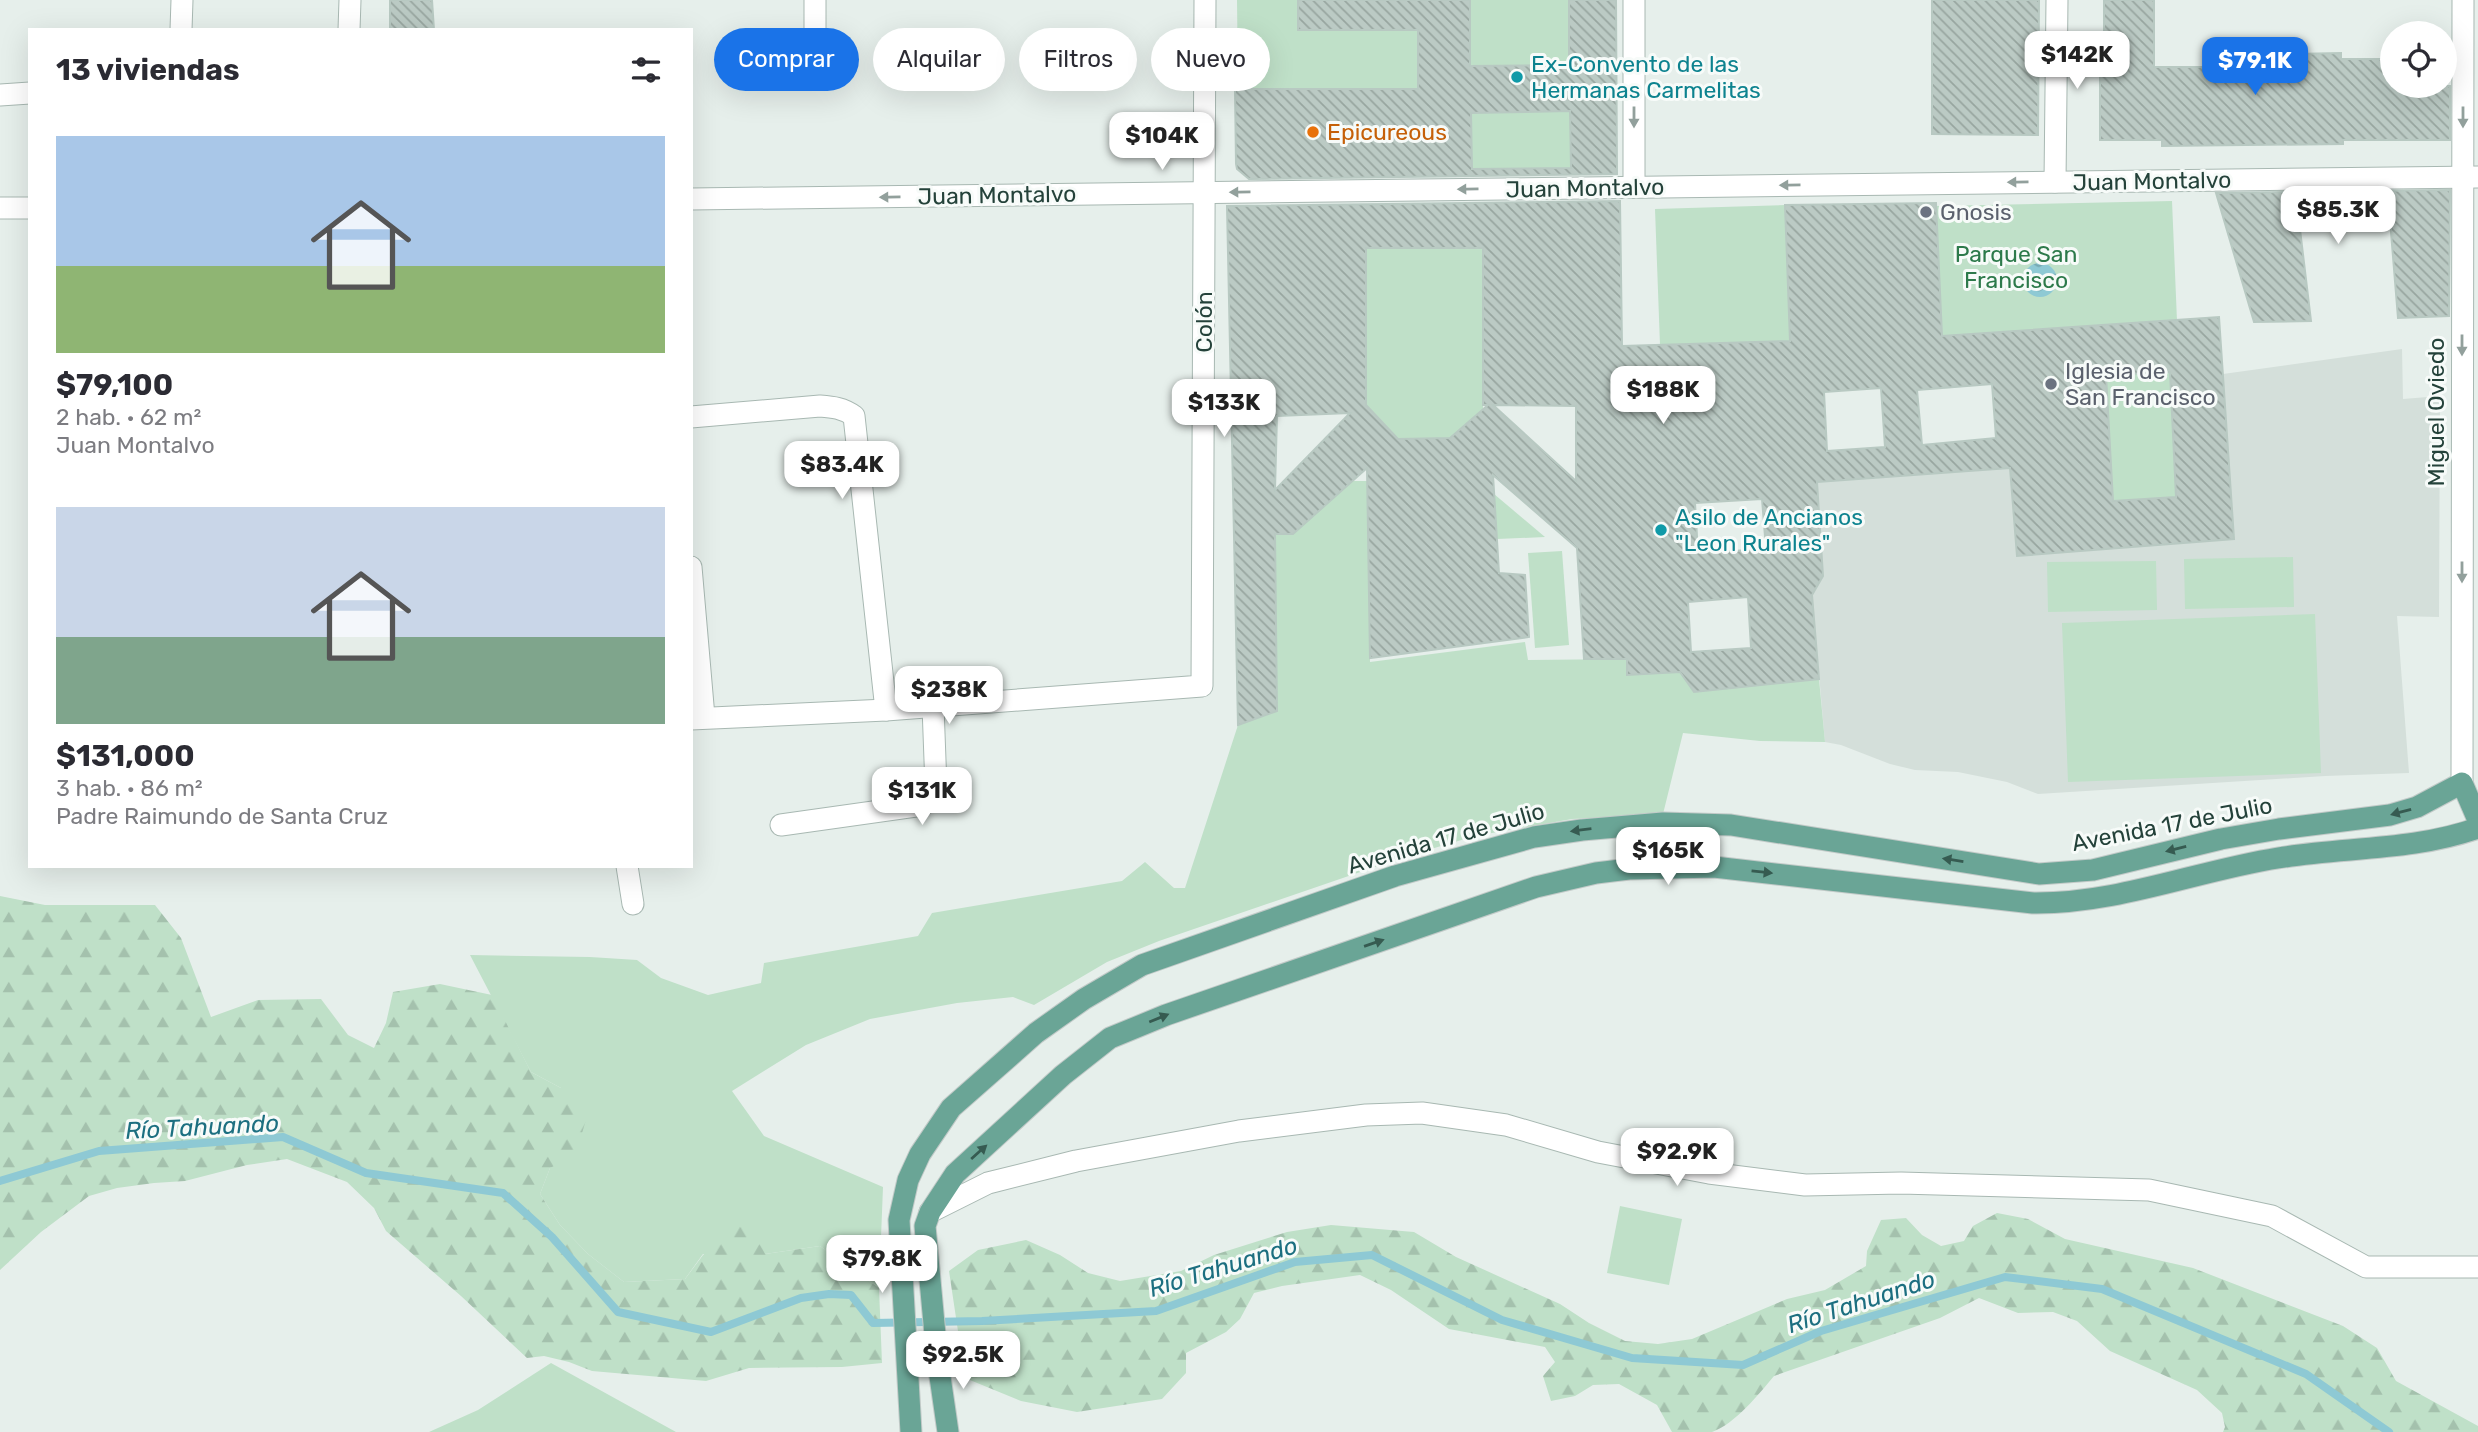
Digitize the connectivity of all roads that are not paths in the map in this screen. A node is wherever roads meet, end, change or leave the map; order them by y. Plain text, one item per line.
1 (182, 0) edge
2 (349, 0) edge
3 (815, 0) edge
4 (1205, 0) edge
5 (1634, 0) edge
6 (2057, 0) edge
7 (2463, 0) edge
8 (181, 28) edge
9 (349, 28) edge
10 (815, 28) edge
11 (28, 93) edge
12 (0, 95) edge
13 (2470, 177) edge
14 (2054, 182) junction
15 (1634, 187) junction
16 (1204, 192) junction
17 (693, 199) edge
18 (0, 208) edge
19 (28, 208) edge
20 (693, 417) edge
21 (693, 610) edge
22 (933, 706) junction
23 (886, 710) junction
24 (698, 718) edge
25 (2462, 783) junction
26 (2478, 820) edge
27 (781, 825) dead end
28 (2478, 828) edge
29 (627, 868) edge
30 (633, 904) dead end
31 (955, 1174) junction
32 (988, 1183) junction
33 (927, 1219) junction
34 (2478, 1267) edge
35 (911, 1432) edge
36 (948, 1432) edge

1 - 8 street
2 - 9 street
3 - 10 street
4 - 16 street, Colón
5 -> 15 street
6 - 14 street
7 -> 13 street, Miguel Oviedo
11 - 12 street
13 - 14 street, Juan Montalvo
13 -> 25 street, Miguel Oviedo
14 -> 15 street, Juan Montalvo
15 -> 16 street, Juan Montalvo
16 -> 17 street, Juan Montalvo
16 - 22 street, Colón
18 - 19 street
20 - 23 street
21 - 24 street
22 - 23 street
22 - 27 street
23 - 24 street
25 - 26 main road, Miguel Oviedo
25 -> 35 main road, Avenida 17 de Julio
31 -> 28 main road
29 - 30 street
31 - 32 street
31 - 33 main road
32 - 33 street
32 - 34 street
33 - 36 main road

